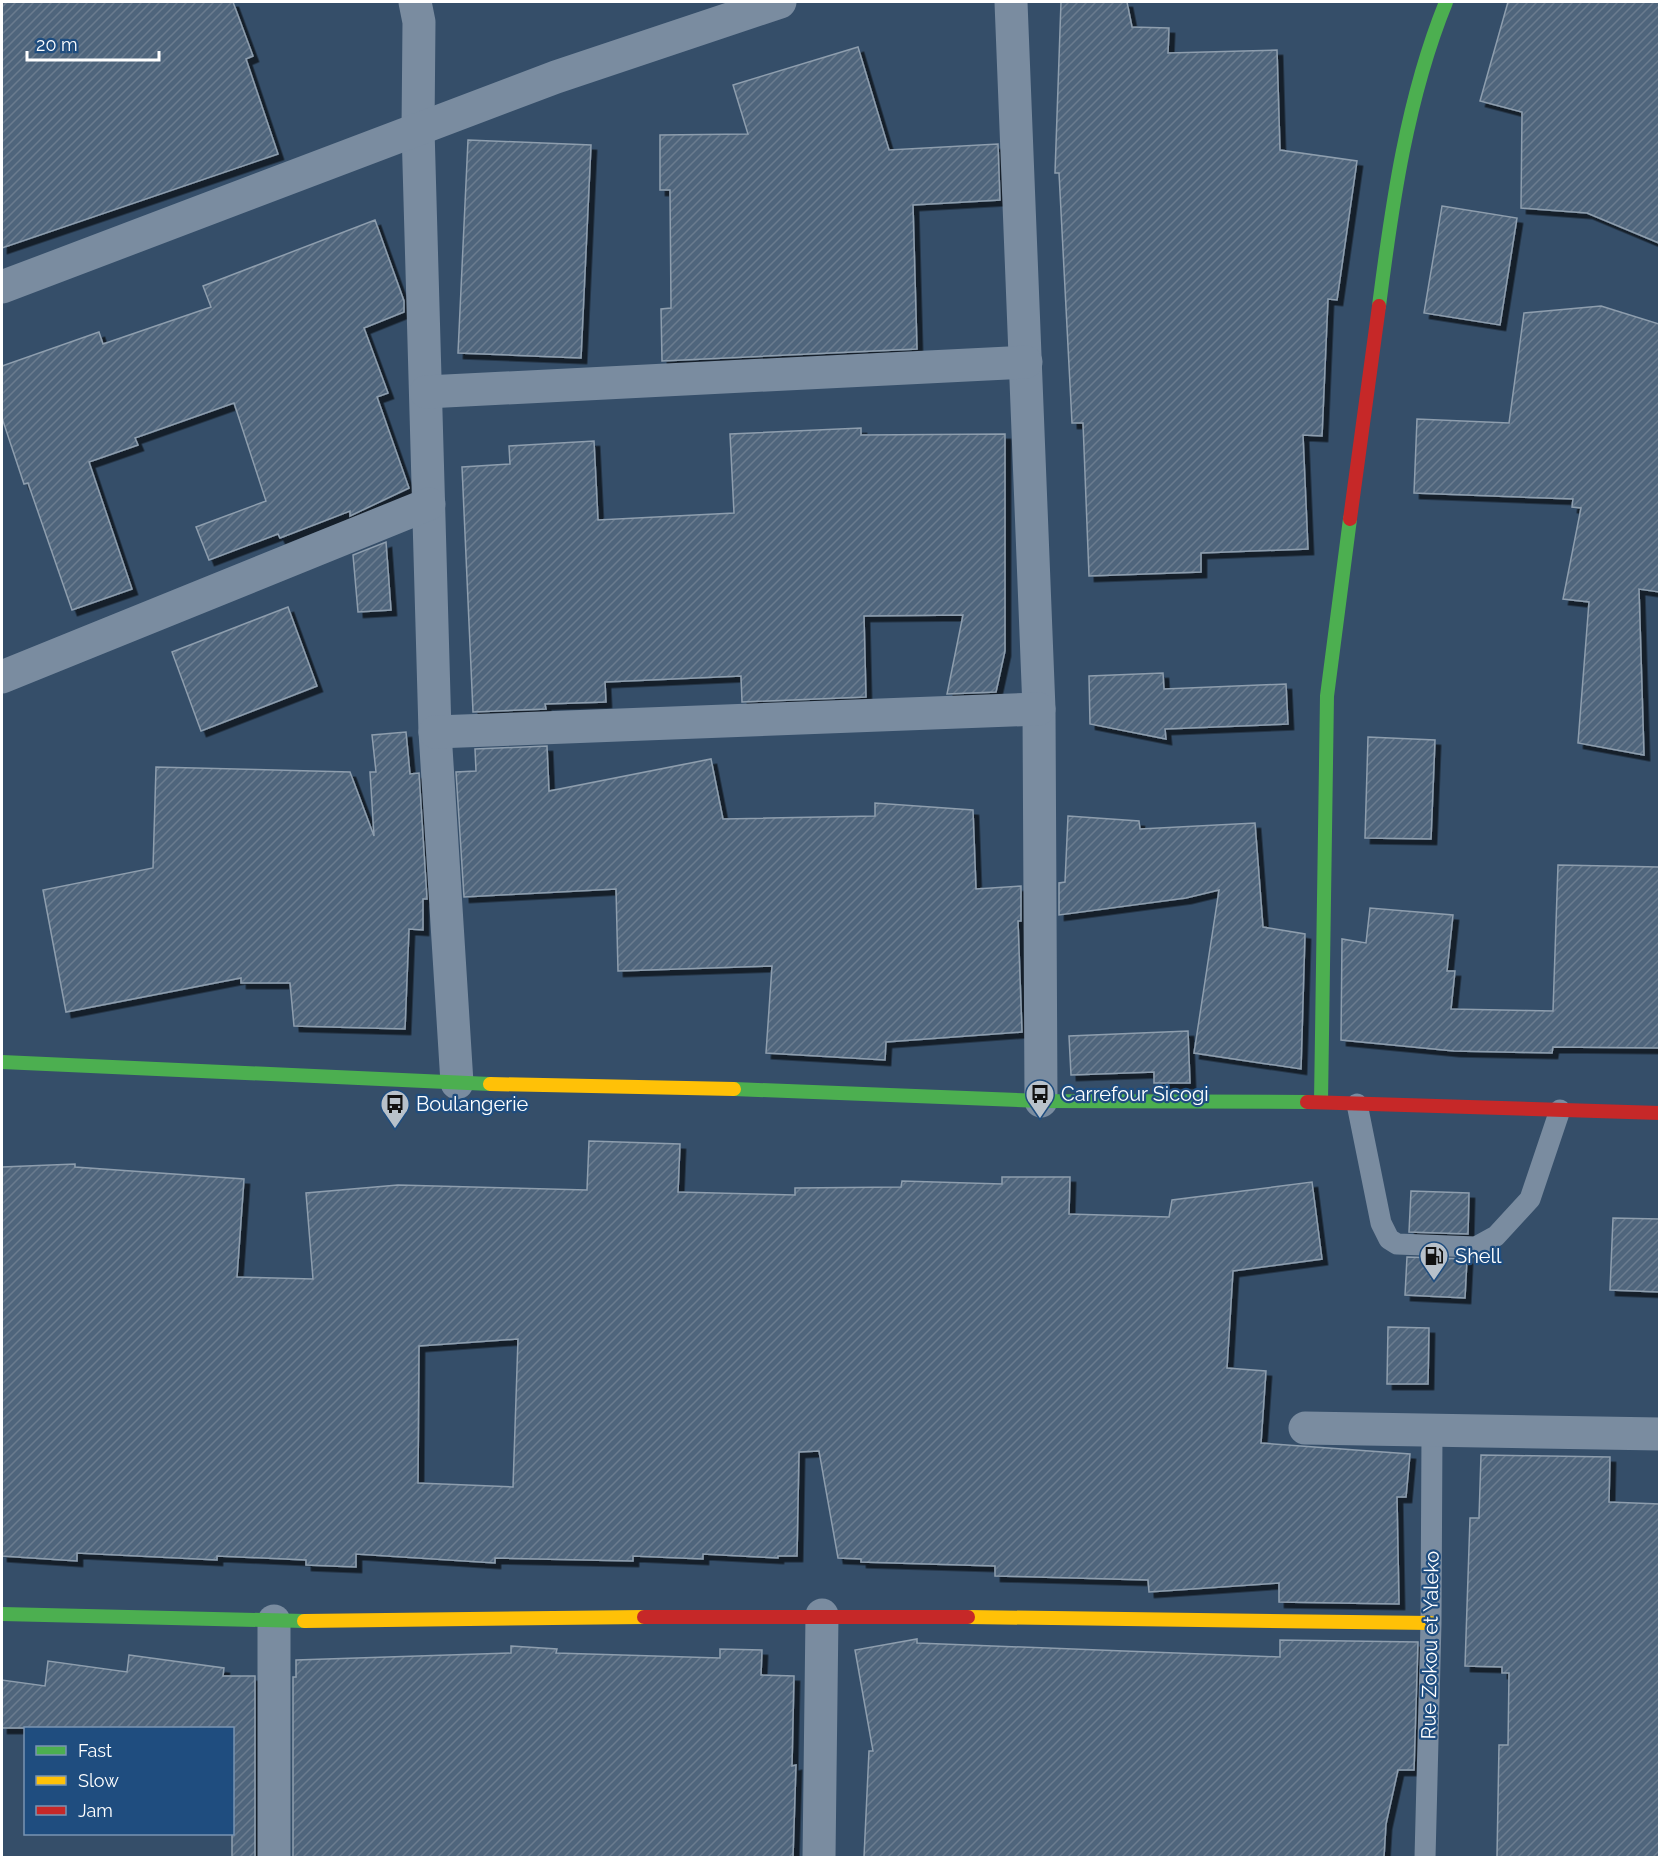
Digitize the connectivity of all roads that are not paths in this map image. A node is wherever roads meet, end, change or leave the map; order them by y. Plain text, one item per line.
1 (415, 2) edge
2 (780, 2) edge
3 (1011, 2) edge
4 (1446, 2) edge
5 (418, 129) junction
6 (2, 287) edge
7 (1026, 362) junction
8 (426, 392) junction
9 (429, 504) junction
10 (2, 676) edge
11 (1039, 709) junction
12 (435, 732) junction
13 (2, 1062) edge
14 (457, 1083) junction
15 (1041, 1101) junction
16 (1321, 1102) junction
17 (1357, 1104) junction
18 (1560, 1110) junction
19 (1659, 1113) edge
20 (1305, 1428) dead end
21 (1432, 1432) junction
22 (1659, 1434) edge
23 (2, 1614) edge
24 (822, 1615) junction
25 (274, 1621) junction
26 (1431, 1623) junction
27 (274, 1857) edge
28 (819, 1857) edge
29 (1425, 1857) edge

1 - 5 street
2 - 5 street
3 - 7 street
4 - 16 street
5 - 6 street
5 - 8 street
7 - 8 street
7 - 11 street
8 - 9 street
9 - 10 street
9 - 12 street
11 - 12 street
11 - 15 street
12 - 14 street
13 - 14 street
14 - 15 street
15 - 16 street
16 - 17 street
17 - 18 street
17 - 18 lane
18 - 19 street
20 - 21 street
21 - 22 street
21 - 26 lane, Rue Zokou et Yaleko
23 - 25 street
24 - 25 street
24 - 26 street
24 - 28 street
25 - 27 street
26 - 29 lane, Rue Zokou et Yaleko

